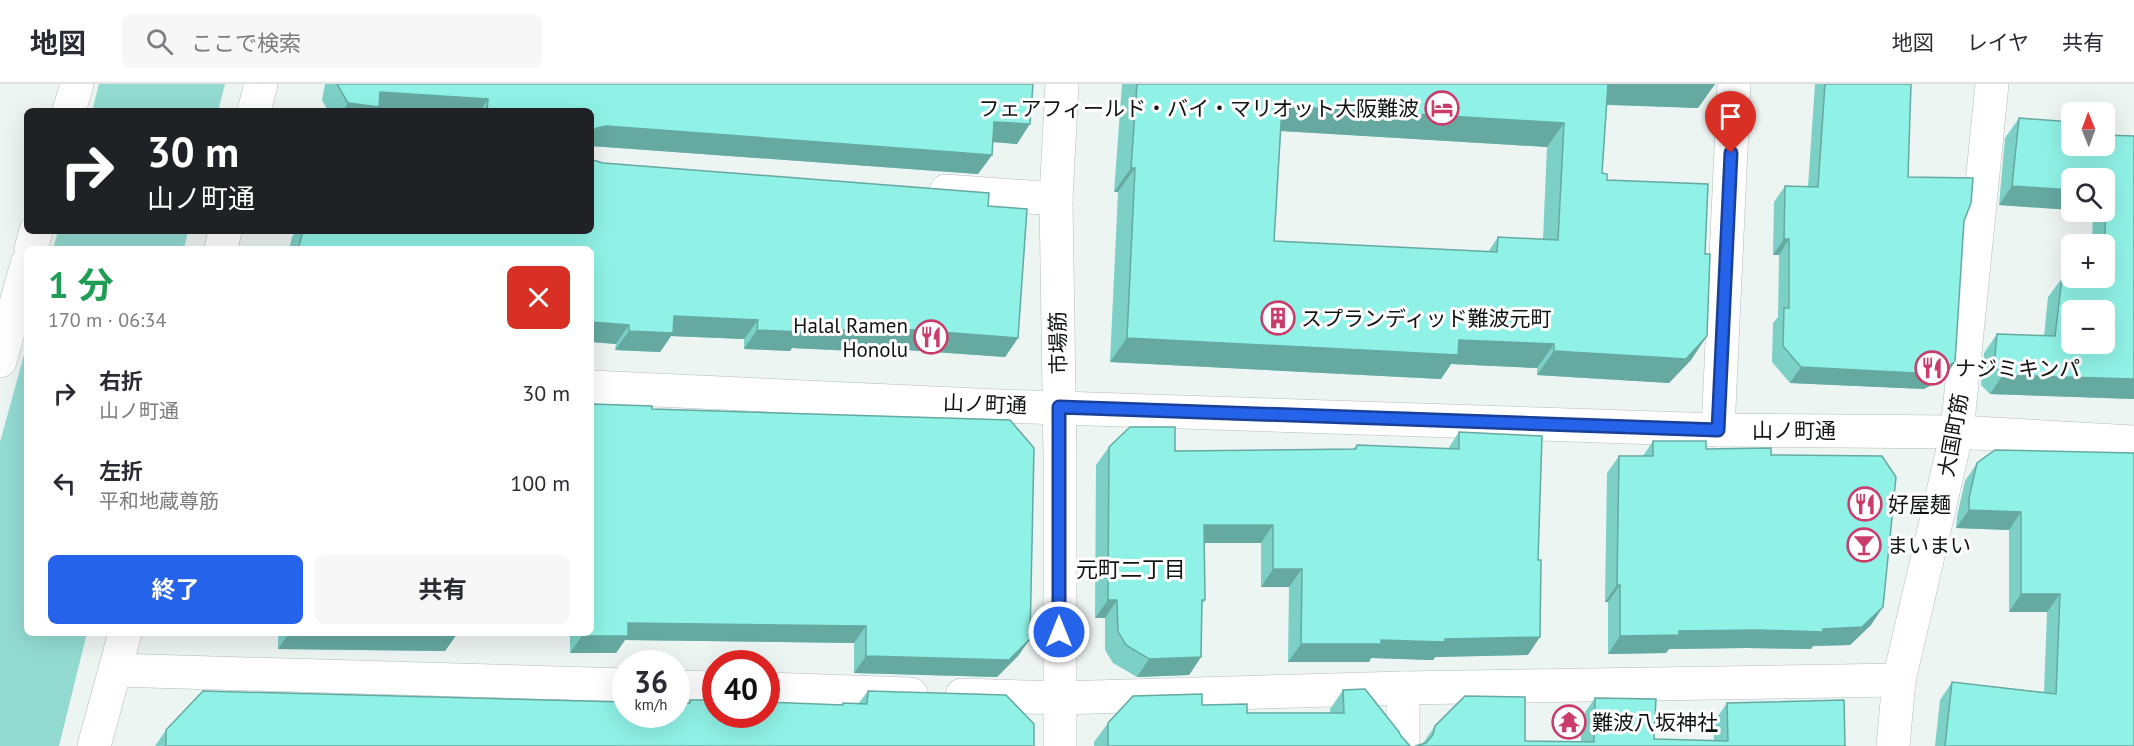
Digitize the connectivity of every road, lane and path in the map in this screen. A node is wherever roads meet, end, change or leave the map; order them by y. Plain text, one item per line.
1 (77, 84) edge
2 (261, 84) edge
3 (1062, 84) edge
4 (1734, 84) edge
5 (1992, 84) edge
6 (70, 108) edge
7 (255, 108) edge
8 (913, 188) edge
9 (1056, 199) junction
10 (24, 275) edge
11 (0, 361) edge
12 (594, 387) edge
13 (1059, 407) junction
14 (1718, 430) junction
15 (1957, 432) junction
16 (2134, 442) edge
17 (124, 636) edge
18 (115, 670) junction
19 (1899, 680) junction
20 (612, 685) edge
21 (1403, 687) junction
22 (780, 689) edge
23 (1059, 698) junction
24 (94, 746) edge
25 (1060, 746) edge
26 (1403, 746) edge
27 (1893, 746) edge

1 - 6 street
2 - 7 street
3 - 9 street, 市場筋
4 - 14 street
5 - 15 street, 大国町筋
8 - 9 street
9 - 13 street, 市場筋
10 - 11 street
12 - 13 street, 山ノ町通
13 - 14 street, 山ノ町通
13 - 23 street, 市場筋
14 - 15 street, 山ノ町通
15 - 16 street, 山ノ町通
15 - 19 street, 大国町筋
17 - 18 street
18 - 20 street
18 - 24 street
19 - 21 street
19 - 27 street, 大国町筋
21 - 23 street
21 - 26 street
22 - 23 street
23 - 25 street, 市場筋

